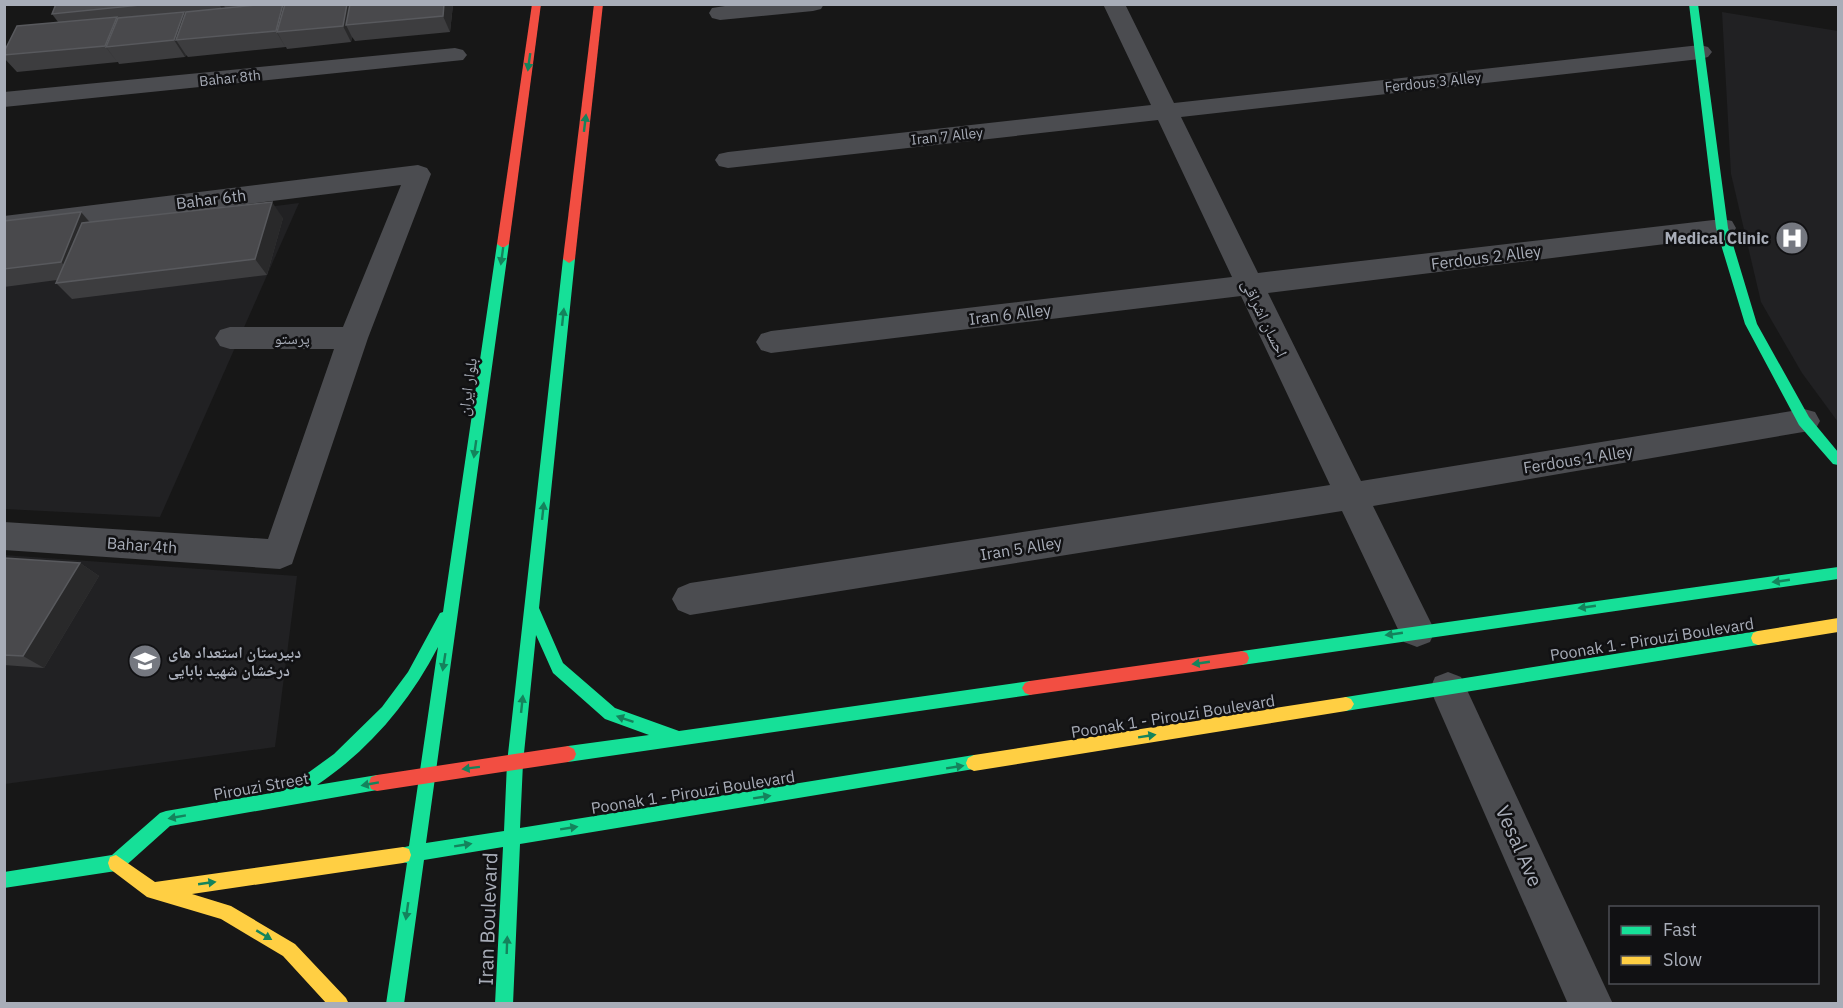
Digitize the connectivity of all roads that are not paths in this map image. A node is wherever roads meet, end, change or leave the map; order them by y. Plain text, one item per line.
1 (537, 4) edge
2 (599, 4) edge
3 (813, 4) edge
4 (1114, 4) edge
5 (1694, 4) edge
6 (720, 13) dead end
7 (1700, 52) junction
8 (455, 55) dead end
9 (4, 100) edge
10 (1166, 112) junction
11 (728, 160) dead end
12 (4, 225) edge
13 (1722, 228) junction
14 (1249, 285) junction
15 (230, 338) dead end
16 (353, 338) junction
17 (771, 342) dead end
18 (1804, 421) junction
19 (1839, 460) edge
20 (1351, 496) junction
21 (4, 536) edge
22 (1839, 573) edge
23 (454, 597) junction
24 (690, 599) dead end
25 (532, 609) junction
26 (1839, 625) edge
27 (1416, 631) junction
28 (1448, 689) junction
29 (680, 738) junction
30 (515, 763) junction
31 (427, 774) junction
32 (283, 799) junction
33 (512, 837) junction
34 (415, 853) junction
35 (116, 863) junction
36 (4, 880) edge
37 (153, 891) junction
38 (340, 1004) edge
39 (394, 1004) edge
40 (504, 1004) edge
41 (1591, 1004) edge

1 -> 23 main road, بلوار ایران
25 -> 2 main road
3 - 6 street
4 - 10 street, احسان اشراقی
5 - 7 main road
7 - 10 street, Ferdous 3 Alley
7 - 13 main road
8 - 9 street, Bahar 8th
10 - 11 street, Iran 7 Alley
10 - 14 street, احسان اشراقی
12 - 16 street, Bahar 6th
13 - 14 street, Ferdous 2 Alley
13 - 18 main road
14 - 17 street, Iran 6 Alley
14 - 20 street, احسان اشراقی
15 - 16 street, پرستو
16 - 21 street, Bahar 4th
18 - 19 main road
18 - 20 street, Ferdous 1 Alley
20 - 24 street, Iran 5 Alley
20 - 27 street, احسان اشراقی
22 -> 27 main road
23 -> 31 main road, بلوار ایران
23 - 32 main road
29 -> 25 main road
30 -> 25 main road
26 - 28 main road, Poonak 1 - Pirouzi Boulevard
27 -> 29 main road
33 -> 28 main road, Poonak 1 - Pirouzi Boulevard
28 - 41 street, Vesal Ave
29 - 30 main road
30 -> 31 main road, Pirouzi Street
30 - 33 main road, Iran Boulevard
31 -> 32 main road, Pirouzi Street
31 - 34 main road, بلوار ایران
32 -> 35 main road, Pirouzi Street
34 -> 33 main road, Poonak 1 - Pirouzi Boulevard
40 -> 33 main road, Iran Boulevard
37 -> 34 main road
34 -> 39 main road
35 - 36 main road
35 - 37 main road
37 -> 38 main road

